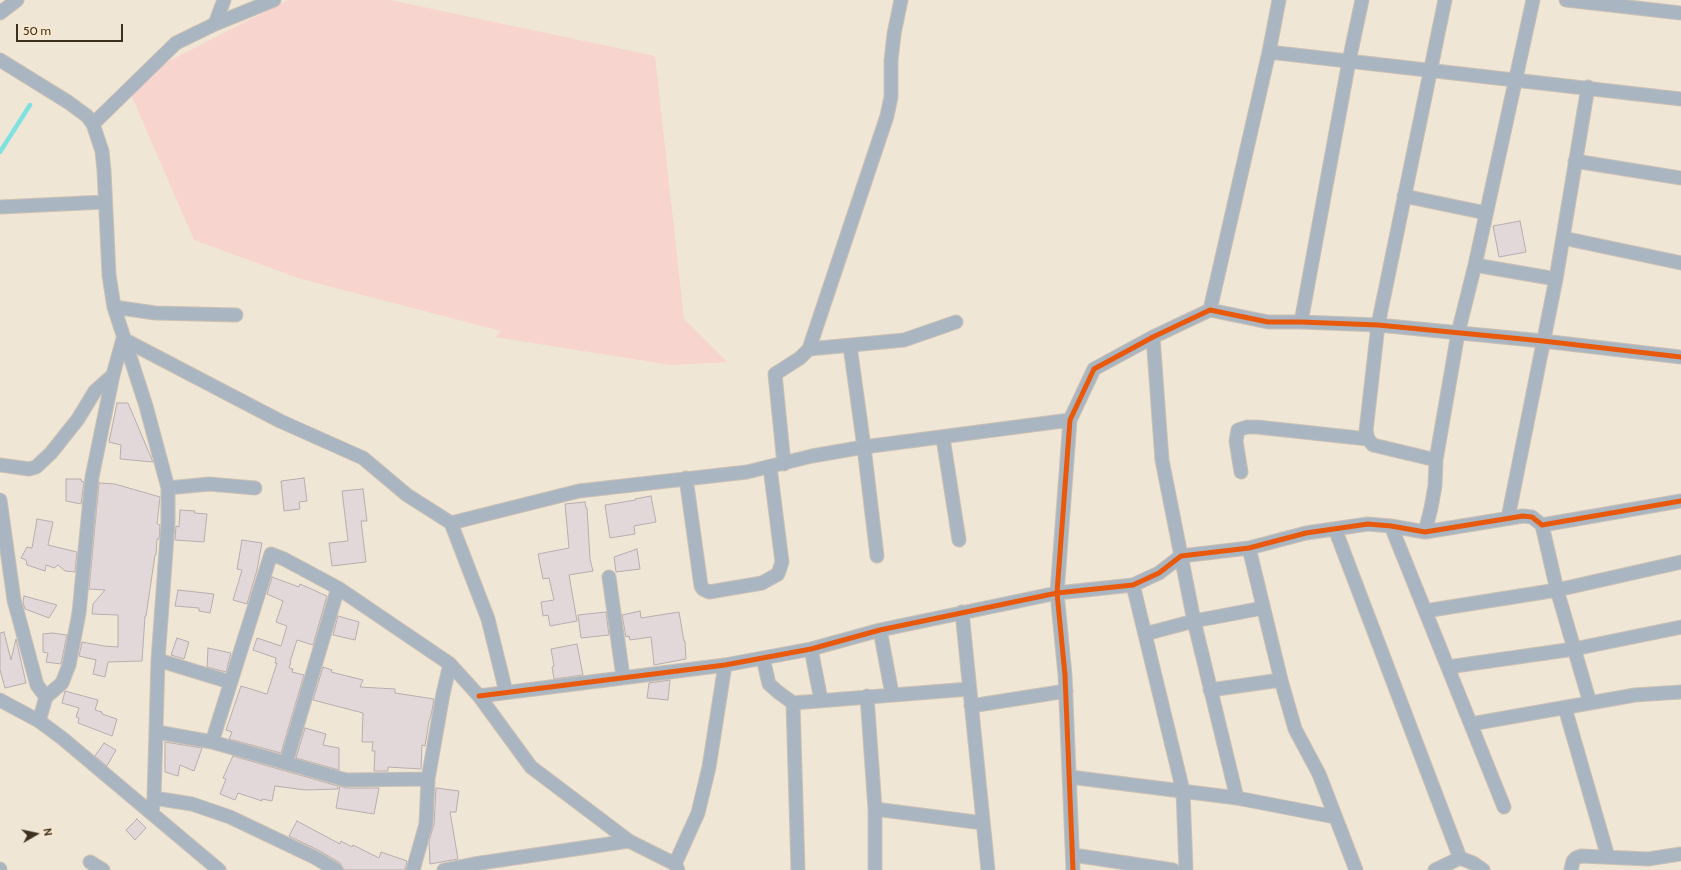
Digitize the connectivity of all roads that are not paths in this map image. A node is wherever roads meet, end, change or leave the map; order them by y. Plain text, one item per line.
1 (17, 0) edge
2 (224, 0) edge
3 (274, 0) edge
4 (901, 0) edge
5 (1279, 0) edge
6 (1362, 0) edge
7 (1445, 0) edge
8 (1532, 0) edge
9 (1566, 0) edge
10 (0, 13) edge
11 (1681, 13) edge
12 (215, 24) junction
13 (1269, 52) junction
14 (0, 60) edge
15 (1349, 60) junction
16 (1430, 69) junction
17 (1515, 79) junction
18 (1588, 87) junction
19 (1681, 99) edge
20 (93, 124) junction
21 (1575, 161) junction
22 (1681, 178) edge
23 (1404, 196) junction
24 (105, 202) junction
25 (0, 207) edge
26 (1486, 213) junction
27 (1562, 238) junction
28 (1681, 263) edge
29 (1475, 265) junction
30 (1556, 279) junction
31 (114, 307) junction
32 (1210, 310) junction
33 (236, 315) dead end
34 (956, 322) dead end
35 (1301, 322) junction
36 (1378, 325) junction
37 (1458, 333) junction
38 (1153, 337) junction
39 (123, 339) junction
40 (1543, 341) junction
41 (850, 346) junction
42 (809, 349) junction
43 (1681, 357) edge
44 (113, 375) junction
45 (1070, 420) junction
46 (943, 438) junction
47 (1368, 439) junction
48 (864, 447) junction
49 (1436, 460) junction
50 (784, 464) junction
51 (0, 465) edge
52 (770, 467) junction
53 (1241, 472) dead end
54 (686, 478) junction
55 (168, 488) junction
56 (255, 488) dead end
57 (0, 500) edge
58 (1681, 501) edge
59 (1508, 518) junction
60 (451, 523) junction
61 (1542, 525) junction
62 (1390, 526) junction
63 (1335, 529) junction
64 (1424, 532) junction
65 (959, 540) dead end
66 (1249, 548) junction
67 (877, 556) dead end
68 (1181, 556) junction
69 (1681, 562) edge
70 (609, 577) dead end
71 (1133, 585) junction
72 (338, 588) junction
73 (1557, 590) junction
74 (1057, 593) junction
75 (1263, 608) junction
76 (1425, 611) junction
77 (962, 612) junction
78 (1194, 621) junction
79 (1681, 627) edge
80 (880, 630) junction
81 (1145, 634) junction
82 (812, 649) junction
83 (1574, 649) junction
84 (763, 658) junction
85 (158, 660) junction
86 (450, 664) junction
87 (725, 665) junction
88 (1448, 667) junction
89 (623, 677) junction
90 (1281, 680) junction
91 (230, 682) junction
92 (970, 689) junction
93 (1210, 690) junction
94 (1066, 691) junction
95 (506, 692) junction
96 (1681, 692) edge
97 (892, 694) junction
98 (479, 696) junction
99 (867, 696) junction
100 (46, 697) junction
101 (0, 700) edge
102 (821, 700) junction
103 (793, 702) junction
104 (1590, 703) junction
105 (971, 706) junction
106 (1565, 708) junction
107 (40, 721) junction
108 (1471, 724) junction
109 (156, 732) junction
110 (212, 742) junction
111 (286, 763) junction
112 (1070, 777) junction
113 (428, 779) junction
114 (1183, 791) junction
115 (154, 798) junction
116 (1236, 798) junction
117 (1504, 807) dead end
118 (876, 809) junction
119 (152, 812) junction
120 (1335, 817) junction
121 (983, 823) junction
122 (629, 841) junction
123 (1681, 854) edge
124 (1073, 855) junction
125 (1608, 857) junction
126 (1460, 858) junction
127 (90, 862) dead end
128 (1648, 864) edge
129 (676, 867) edge
130 (103, 870) edge
131 (219, 870) edge
132 (336, 870) edge
133 (413, 870) edge
134 (444, 870) edge
135 (798, 870) edge
136 (875, 870) edge
137 (988, 870) edge
138 (1073, 870) edge
139 (1173, 870) edge
140 (1186, 870) edge
141 (1356, 870) edge
142 (1435, 870) edge
143 (1483, 870) edge
144 (1572, 870) edge

1 - 10 street
2 - 12 street
3 - 12 street
4 - 42 street
5 - 13 street
6 - 15 street
7 - 16 street
8 - 17 street
9 - 11 street
12 - 20 street
13 - 15 street
13 - 32 street
14 - 20 street
15 - 16 street
15 - 35 street
16 - 17 street
16 - 23 street
17 - 18 street
17 - 26 street
18 - 19 street
18 - 21 street
20 - 24 street
21 - 22 street
21 - 27 street
23 - 26 street
23 - 36 street
24 - 25 street
24 - 31 street
26 - 29 street
27 - 28 street
27 - 30 street
29 - 30 street
29 - 37 street
30 - 40 street
31 - 33 street
31 - 39 street
32 - 35 street
32 - 38 street
34 - 41 street
35 - 36 street
36 - 37 street
36 - 47 street
37 - 40 street
37 - 49 street
38 - 45 street
38 - 68 street
39 - 44 street
39 - 55 street
39 - 60 street
40 - 43 street
40 - 59 street
41 - 42 street
41 - 48 street
42 - 50 street
44 - 51 street
44 - 100 street
45 - 46 street
45 - 74 street
46 - 48 street
46 - 65 street
47 - 49 street
47 - 53 street
48 - 50 street
48 - 67 street
49 - 64 street
50 - 52 street
52 - 54 street
52 - 54 street
54 - 60 street
55 - 56 street
55 - 85 street
57 - 100 street
58 - 61 street
59 - 61 street
59 - 64 street
60 - 95 street
61 - 73 street
62 - 63 street
62 - 64 street
62 - 76 street
63 - 66 street
63 - 126 street
66 - 68 street
66 - 75 street
68 - 71 street
68 - 78 street
69 - 73 street
70 - 89 street
71 - 74 street
71 - 81 street
72 - 86 street
72 - 91 street
72 - 111 street
73 - 76 street
73 - 83 street
74 - 77 street
74 - 94 street
75 - 78 street
75 - 90 street
76 - 88 street
77 - 80 street
77 - 92 street
78 - 81 street
78 - 93 street
79 - 83 street
80 - 82 street
80 - 97 street
81 - 114 street
82 - 84 street
82 - 102 street
83 - 88 street
83 - 104 street
84 - 87 street
84 - 103 street
85 - 91 street
85 - 109 street
86 - 98 street
86 - 113 street
87 - 89 street
87 - 129 street
88 - 108 street
89 - 95 street
90 - 93 street
90 - 120 street
91 - 110 street
92 - 97 street
92 - 105 street
93 - 116 street
94 - 105 street
94 - 112 street
95 - 98 street
96 - 104 street
97 - 99 street
98 - 122 street
99 - 102 street
99 - 118 street
100 - 107 street
101 - 107 street
102 - 103 street
103 - 135 street
104 - 106 street
105 - 121 street
106 - 108 street
106 - 125 street
107 - 119 street
108 - 117 street
109 - 110 street
109 - 115 street
110 - 111 street
111 - 113 street
112 - 114 street
112 - 124 street
113 - 133 street
114 - 116 street
114 - 140 street
115 - 119 street
115 - 132 street
116 - 120 street
118 - 121 street
118 - 136 street
119 - 131 street
120 - 141 street
121 - 137 street
122 - 129 street
122 - 134 street
123 - 128 street
124 - 138 street
124 - 139 street
125 - 128 street
125 - 144 street
126 - 142 street
126 - 143 street
127 - 130 street

